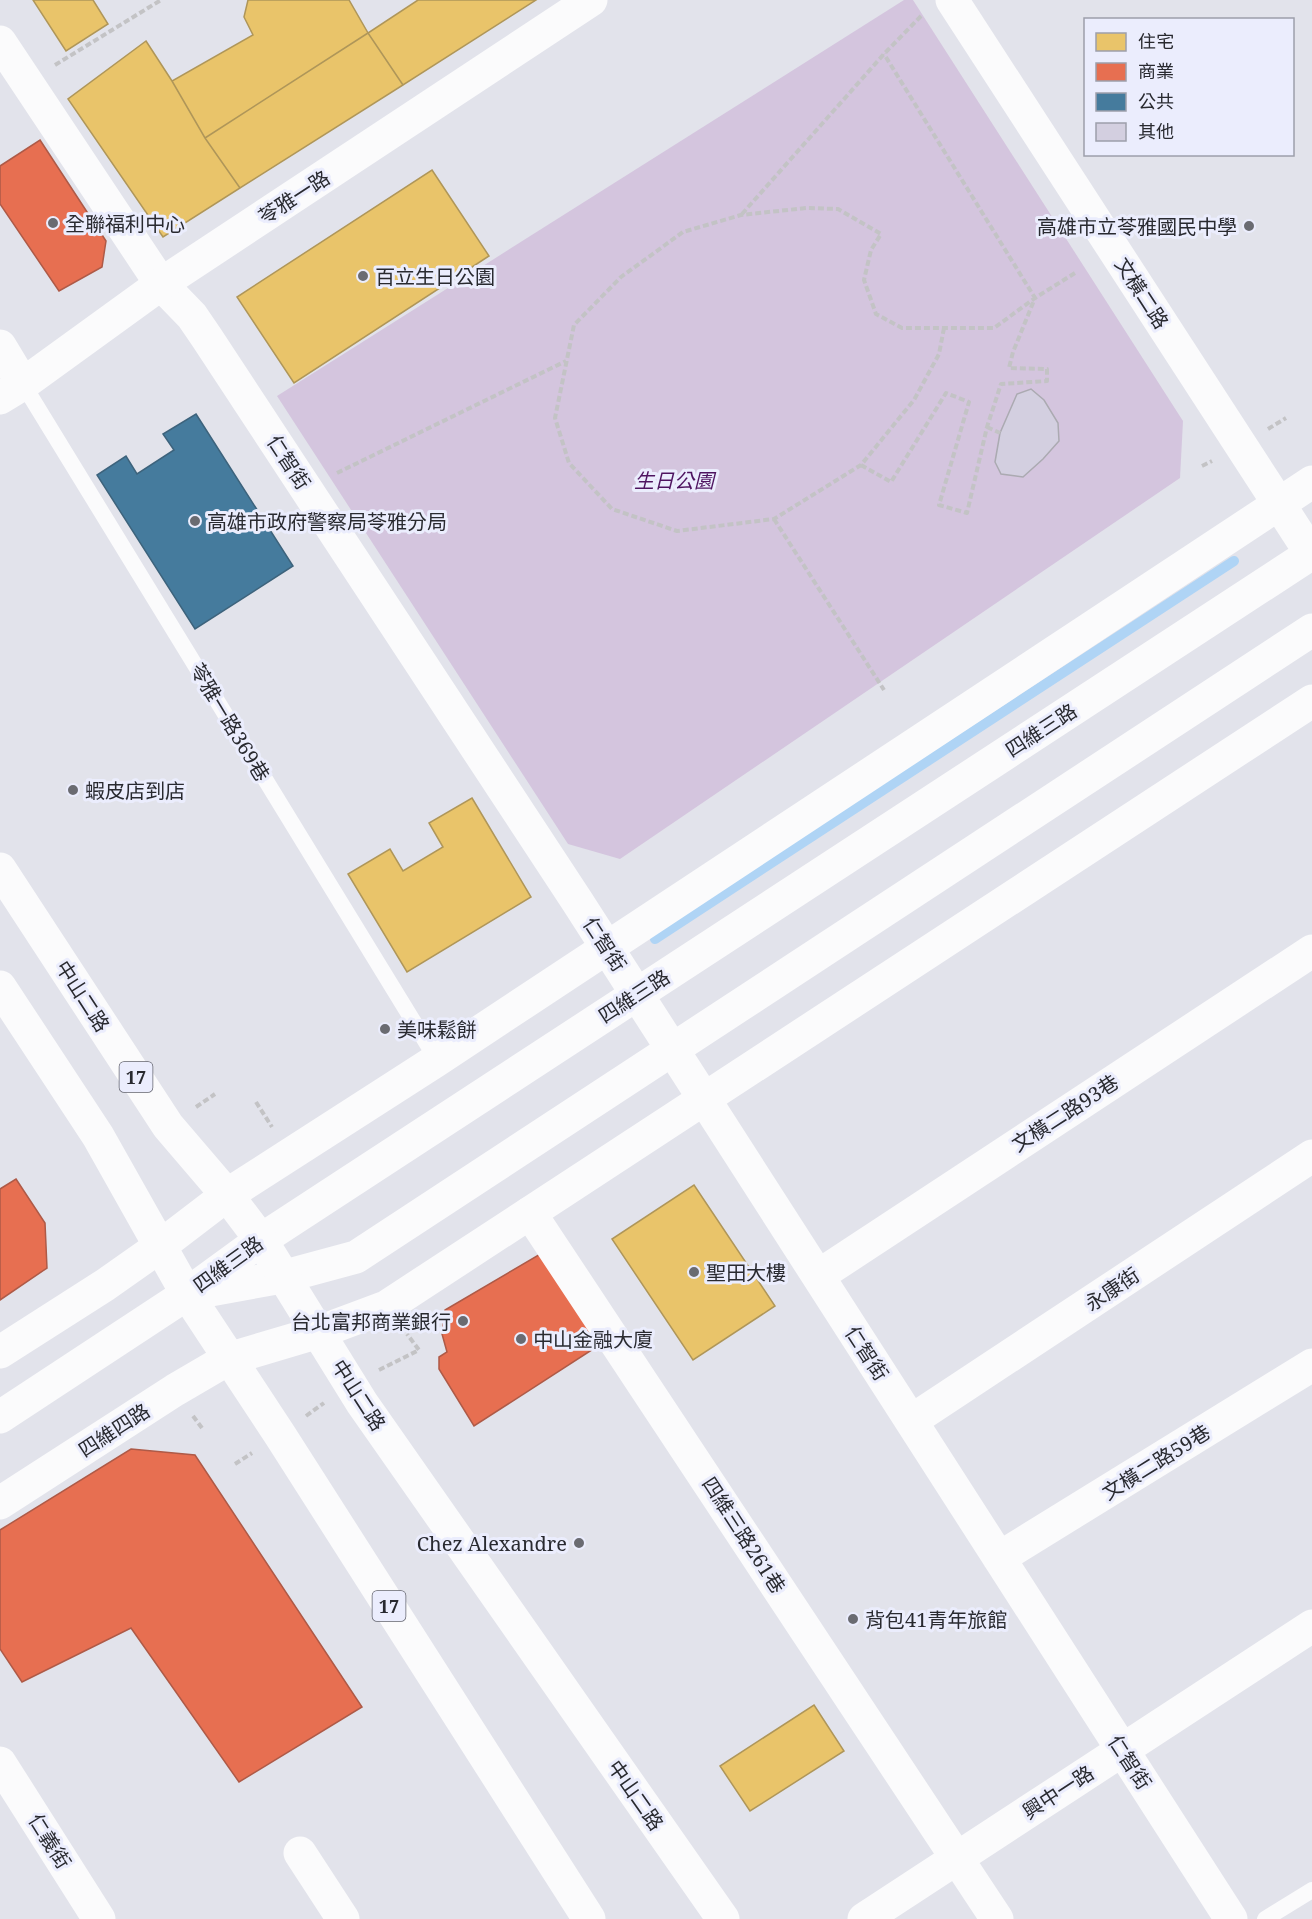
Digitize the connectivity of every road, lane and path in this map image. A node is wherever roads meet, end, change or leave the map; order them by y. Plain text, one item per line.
1 (161, 0) edge
2 (591, 0) edge
3 (938, 6) edge
4 (0, 42) edge
5 (885, 54) junction
6 (26, 82) junction
7 (741, 215) junction
8 (1075, 273) dead end
9 (161, 284) junction
10 (1035, 298) junction
11 (944, 328) junction
12 (0, 346) edge
13 (567, 361) junction
14 (12, 391) edge
15 (987, 427) junction
16 (1000, 433) dead end
17 (861, 465) junction
18 (337, 473) dead end
19 (1312, 482) edge
20 (1278, 503) junction
21 (774, 519) junction
22 (1312, 554) edge
23 (1312, 630) edge
24 (884, 690) dead end
25 (1312, 701) edge
26 (0, 870) edge
27 (607, 948) junction
28 (1312, 951) edge
29 (0, 987) edge
30 (637, 994) junction
31 (672, 1050) junction
32 (437, 1060) junction
33 (705, 1099) junction
34 (1312, 1156) edge
35 (227, 1195) junction
36 (530, 1213) junction
37 (261, 1240) junction
38 (159, 1247) junction
39 (818, 1276) junction
40 (282, 1277) junction
41 (187, 1294) junction
42 (319, 1332) junction
43 (0, 1352) edge
44 (228, 1359) junction
45 (1312, 1365) edge
46 (0, 1417) edge
47 (911, 1421) junction
48 (0, 1503) edge
49 (999, 1558) junction
50 (1312, 1626) edge
51 (1123, 1750) junction
52 (0, 1763) edge
53 (300, 1853) dead end
54 (957, 1858) junction
55 (1312, 1890) edge
56 (99, 1919) edge
57 (343, 1919) edge
58 (589, 1919) edge
59 (723, 1919) edge
60 (864, 1919) edge
61 (998, 1919) edge
62 (1231, 1919) edge
63 (1265, 1919) edge

1 - 6 path
2 - 9 street, 苓雅一路
3 - 5 path
3 - 20 street, 文橫二路
4 - 6 street, 仁智街
5 - 7 path
5 - 10 path
6 - 9 street, 仁智街
7 - 11 path
7 - 13 path
8 - 10 path
9 - 14 street, 苓雅一路
9 - 27 street, 仁智街
10 - 11 path
10 - 15 path
11 - 17 path
12 - 14 street
13 - 18 path
13 - 21 path
14 - 32 lane, 苓雅一路369巷
15 - 16 path
15 - 17 path
17 - 21 path
19 - 20 street
20 - 22 street, 文橫二路
20 - 27 street
21 - 24 path
22 - 30 street, 四維三路
23 - 31 street, 四維三路
25 - 33 street
26 - 35 street, 中山二路 / 17
27 - 30 street, 仁智街
27 - 32 street
28 - 39 street, 文橫二路93巷
29 - 38 street, 17
30 - 31 street, 仁智街
30 - 37 street, 四維三路
31 - 33 street, 仁智街
31 - 40 street, 四維三路
32 - 35 street
33 - 36 street
33 - 39 street, 仁智街
34 - 47 street, 永康街
35 - 37 street, 中山二路 / 17
35 - 38 street
36 - 42 street
36 - 54 street, 四維三路261巷
37 - 40 street, 中山二路 / 17
37 - 41 street, 四維三路
38 - 41 street, 17
38 - 43 street
39 - 47 street, 仁智街
40 - 41 street, 四維三路
40 - 42 street, 中山二路 / 17
41 - 44 street, 17
41 - 46 street
42 - 44 street
42 - 59 street, 中山二路 / 17
44 - 48 street, 四維四路
44 - 58 street, 17
45 - 49 street, 文橫二路59巷
47 - 49 street, 仁智街
49 - 51 street, 仁智街
50 - 51 street, 興中一路
51 - 54 street, 興中一路
51 - 62 street, 仁智街
52 - 56 street, 仁義街
53 - 57 street
54 - 60 street, 興中一路
54 - 61 street, 四維三路261巷
55 - 63 lane

